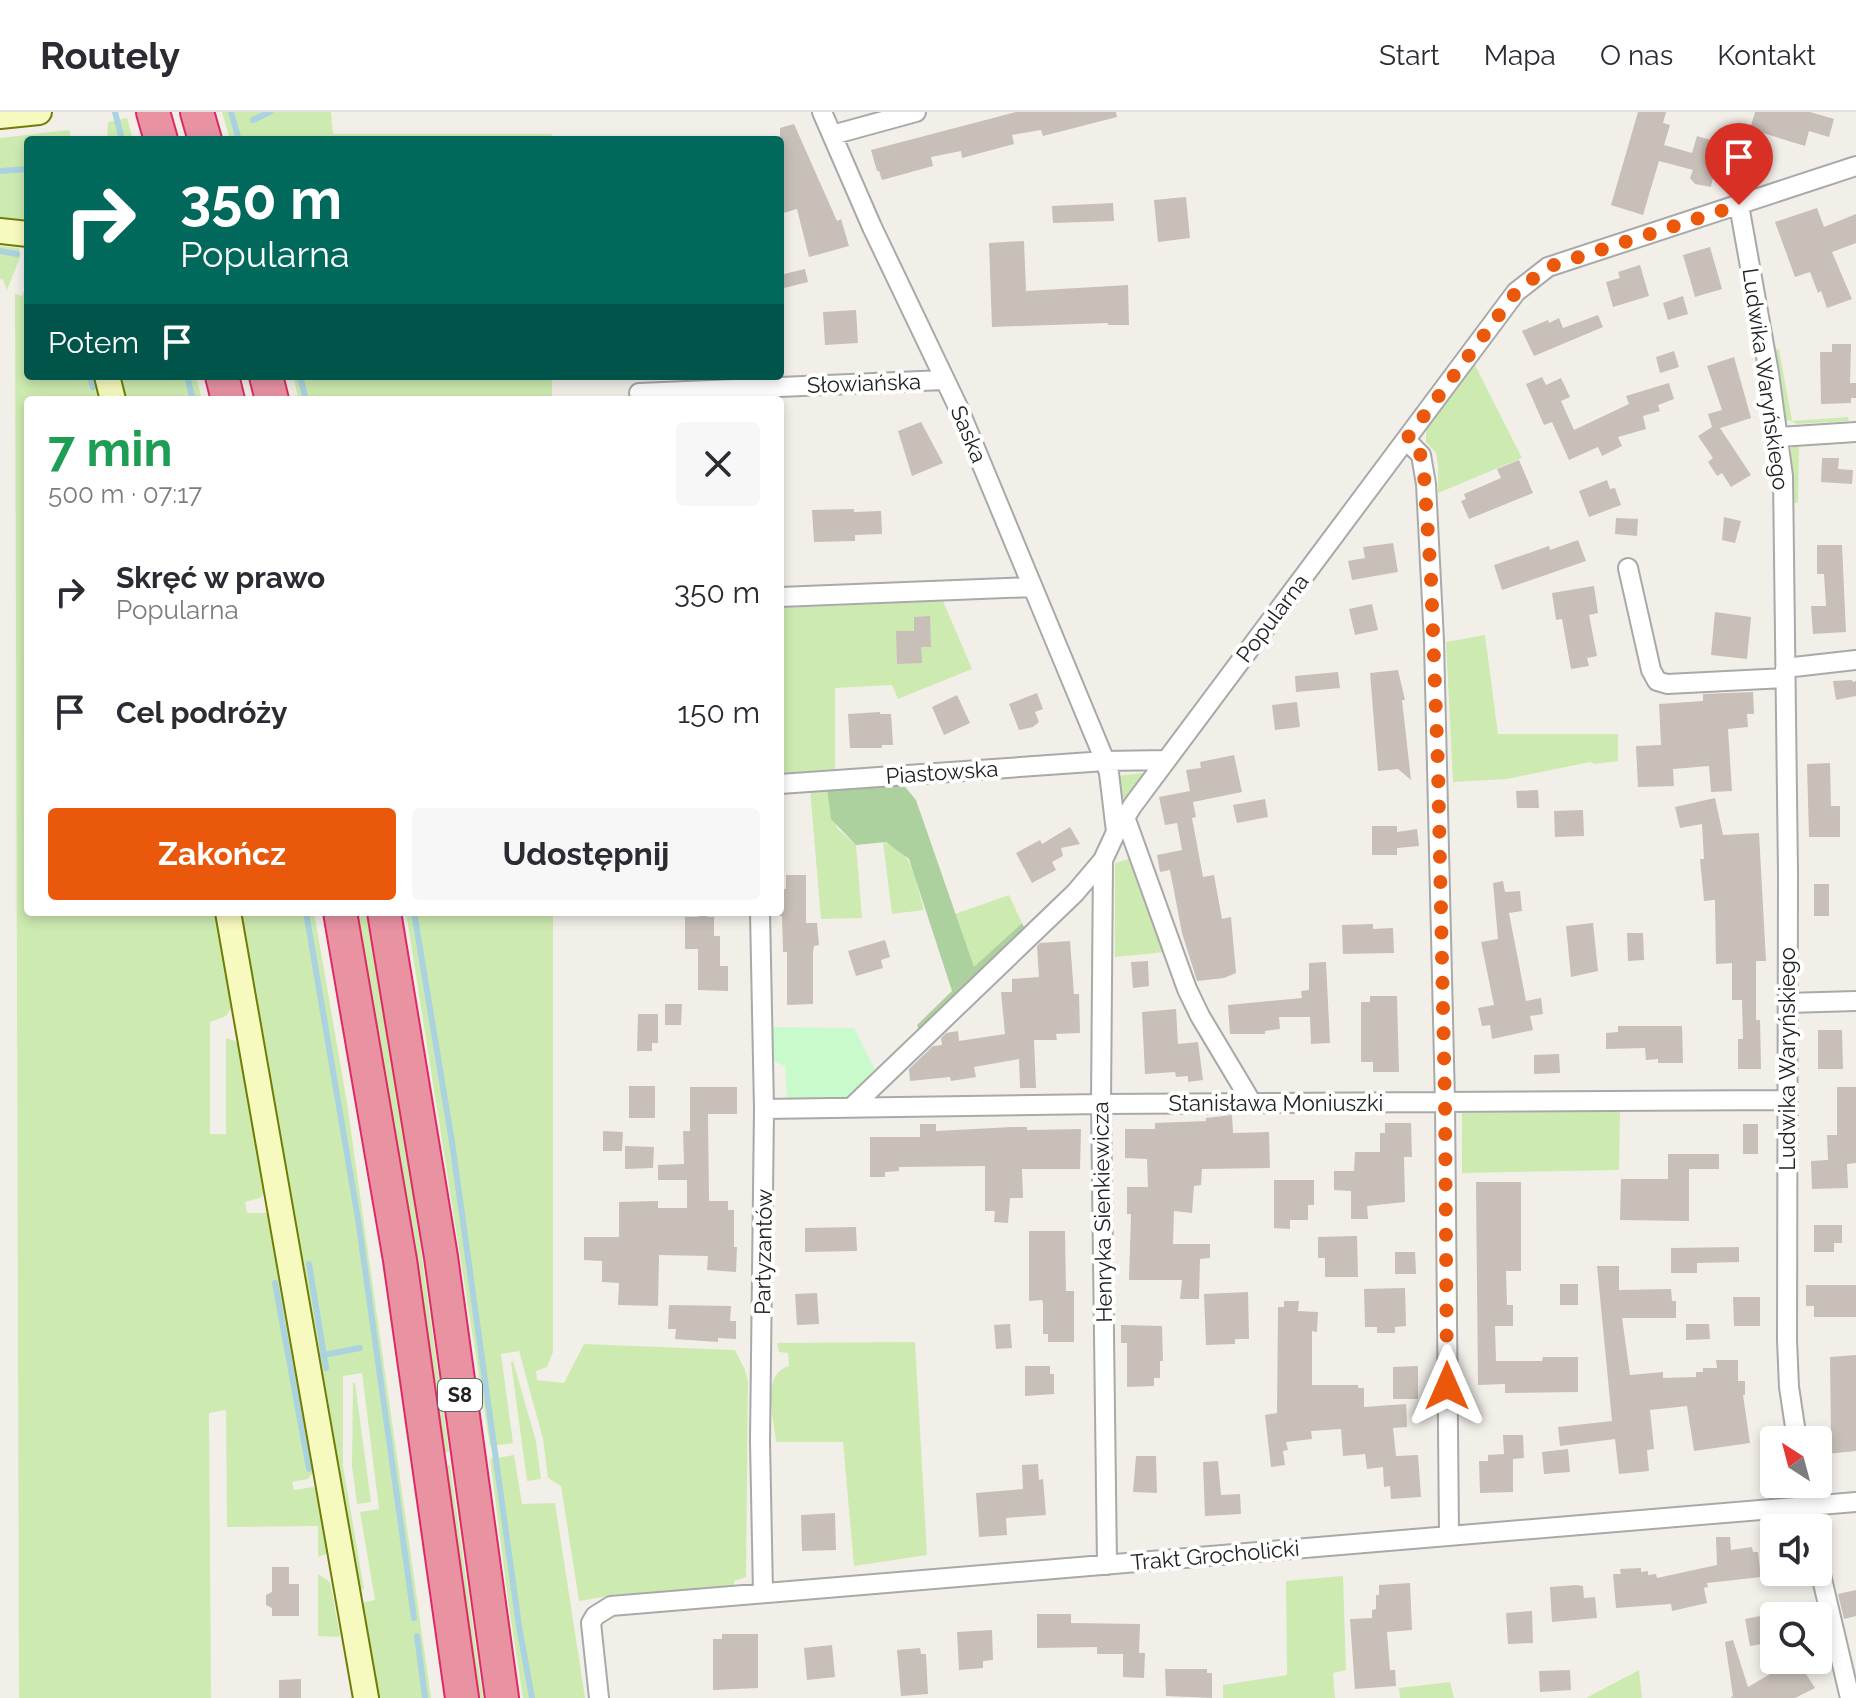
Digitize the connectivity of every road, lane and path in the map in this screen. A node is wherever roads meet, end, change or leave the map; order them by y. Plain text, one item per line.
1 (39, 112) edge
2 (153, 112) edge
3 (197, 112) edge
4 (822, 112) edge
5 (913, 112) edge
6 (0, 116) edge
7 (832, 135) junction
8 (160, 136) edge
9 (204, 136) edge
10 (1856, 166) edge
11 (1739, 205) junction
12 (0, 231) edge
13 (24, 234) edge
14 (944, 380) junction
15 (639, 393) dead end
16 (1856, 432) edge
17 (1779, 437) junction
18 (1406, 440) junction
19 (1628, 568) dead end
20 (1032, 587) junction
21 (784, 597) edge
22 (1856, 660) edge
23 (1785, 673) junction
24 (1166, 760) junction
25 (1105, 761) junction
26 (784, 784) edge
27 (1120, 824) junction
28 (1103, 860) junction
29 (229, 916) edge
30 (341, 916) edge
31 (385, 916) edge
32 (760, 916) edge
33 (1856, 1001) edge
34 (1787, 1003) junction
35 (1787, 1100) junction
36 (1252, 1103) junction
37 (1445, 1103) junction
38 (1101, 1104) junction
39 (852, 1107) junction
40 (764, 1109) junction
41 (1795, 1426) edge
42 (1805, 1498) edge
43 (1856, 1502) edge
44 (1806, 1506) junction
45 (1807, 1514) edge
46 (1449, 1535) junction
47 (1107, 1565) junction
48 (1824, 1586) edge
49 (763, 1593) junction
50 (366, 1698) edge
51 (462, 1698) edge
52 (502, 1698) edge
53 (599, 1698) edge
54 (1850, 1698) edge

1 - 6 street
2 - 8 highway
3 - 9 highway
4 - 7 street, Saska
5 - 7 street
7 - 14 street, Saska
10 - 11 street
11 - 17 street, Ludwika Waryńskiego
11 - 18 street, Popularna
12 - 13 street
14 - 15 street, Słowiańska
14 - 20 street, Saska
16 - 17 street
17 - 23 street, Ludwika Waryńskiego
18 - 24 street, Popularna
18 - 37 street
19 - 23 street
20 - 21 street
20 - 25 street, Saska
22 - 23 street
23 - 34 street, Ludwika Waryńskiego
24 - 25 street, Piastowska
24 - 27 street, Popularna
25 - 26 street, Piastowska
25 - 27 street, Saska
27 - 28 street, Popularna
27 - 36 street
28 - 38 street, Henryka Sienkiewicza
28 - 39 street, Popularna
29 - 50 street
30 - 51 highway, S8
31 - 52 highway, S8
32 - 40 street, Partyzantów
33 - 34 street
34 - 35 street, Ludwika Waryńskiego
35 - 37 street, Stanisława Moniuszki
35 - 41 street, Ludwika Waryńskiego
36 - 37 street, Stanisława Moniuszki
36 - 38 street, Stanisława Moniuszki
37 - 46 street
38 - 39 street, Stanisława Moniuszki
38 - 47 street, Henryka Sienkiewicza
39 - 40 street, Stanisława Moniuszki
40 - 49 street, Partyzantów
42 - 44 street
43 - 44 street, Trakt Grocholicki
44 - 45 street
44 - 46 street, Trakt Grocholicki
46 - 47 street, Trakt Grocholicki
47 - 49 street, Trakt Grocholicki
48 - 54 street
49 - 53 street, Trakt Grocholicki

